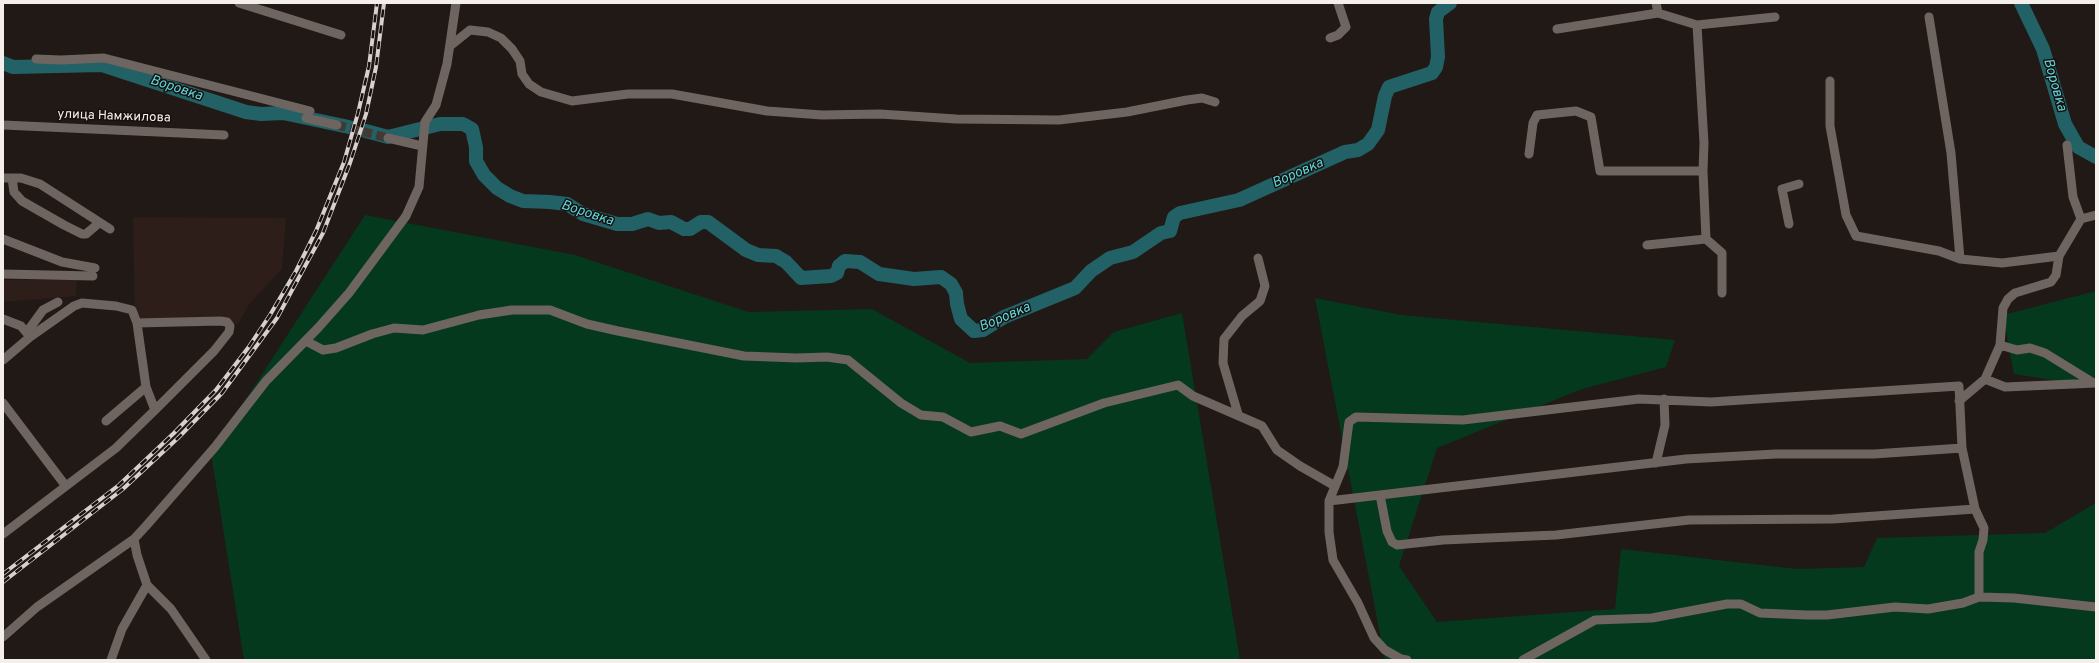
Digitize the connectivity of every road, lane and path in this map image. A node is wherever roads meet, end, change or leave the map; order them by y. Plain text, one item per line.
1 (239, 3) edge
2 (456, 3) edge
3 (1338, 3) edge
4 (1656, 3) edge
5 (1658, 13) junction
6 (1775, 17) dead end
7 (1929, 17) dead end
8 (1696, 25) junction
9 (1557, 29) dead end
10 (341, 35) dead end
11 (1330, 38) dead end
12 (450, 46) junction
13 (36, 59) dead end
14 (1830, 82) dead end
15 (1215, 102) dead end
16 (3, 125) edge
17 (337, 125) tunnel mouth
18 (224, 135) dead end
19 (388, 138) tunnel mouth
20 (2067, 145) dead end
21 (422, 146) junction
22 (1529, 154) dead end
23 (1703, 171) junction
24 (7, 178) edge
25 (1799, 184) dead end
26 (2096, 215) edge
27 (2081, 219) junction
28 (99, 223) junction
29 (1789, 224) dead end
30 (110, 228) dead end
31 (3, 239) edge
32 (1706, 239) junction
33 (1647, 245) dead end
34 (2058, 256) junction
35 (1258, 258) dead end
36 (1960, 259) junction
37 (3, 274) edge
38 (1722, 293) dead end
39 (58, 302) dead end
40 (3, 319) edge
41 (137, 323) junction
42 (28, 335) junction
43 (306, 341) junction
44 (2000, 345) junction
45 (3, 360) edge
46 (1985, 379) junction
47 (2095, 383) edge
48 (146, 387) junction
49 (1664, 399) junction
50 (1959, 401) junction
51 (3, 403) edge
52 (155, 410) junction
53 (1238, 414) junction
54 (106, 421) dead end
55 (1962, 448) junction
56 (1656, 463) junction
57 (65, 485) junction
58 (1335, 486) junction
59 (1380, 495) junction
60 (1329, 501) junction
61 (1975, 509) junction
62 (3, 534) edge
63 (134, 539) junction
64 (147, 585) junction
65 (1979, 597) junction
66 (2096, 607) edge
67 (3, 637) edge
68 (111, 660) edge
69 (206, 660) edge
70 (1407, 660) edge
71 (1523, 660) edge

1 - 10 street
2 - 12 street
3 - 11 street
4 - 5 street
5 - 8 street
5 - 9 street
6 - 8 street
7 - 36 street
8 - 23 street
12 - 15 street
12 - 21 street
13 - 17 street
14 - 36 street
16 - 18 street, улица Намжилова
19 - 21 street
20 - 27 street
21 - 43 street
22 - 23 street
23 - 32 street
24 - 28 street
24 - 28 street
25 - 29 street
26 - 27 street
27 - 34 street
28 - 30 street
31 - 37 street
32 - 33 street
32 - 38 street
34 - 36 street
34 - 44 street
35 - 53 street
39 - 42 street
40 - 42 street
41 - 42 street
41 - 48 street
41 - 52 street
42 - 45 street
43 - 53 street
43 - 63 street
44 - 46 street
44 - 47 street
46 - 47 street
46 - 50 street
48 - 52 street
48 - 54 street
49 - 50 street
49 - 56 street
49 - 58 street
50 - 55 street
51 - 57 street
52 - 57 street
53 - 58 street
55 - 56 street
55 - 61 street
56 - 59 street
57 - 62 street
58 - 60 street
59 - 60 street
59 - 61 street
60 - 70 street
61 - 65 street
63 - 64 street
63 - 67 street
64 - 68 street
64 - 69 street
65 - 66 street
65 - 71 street

